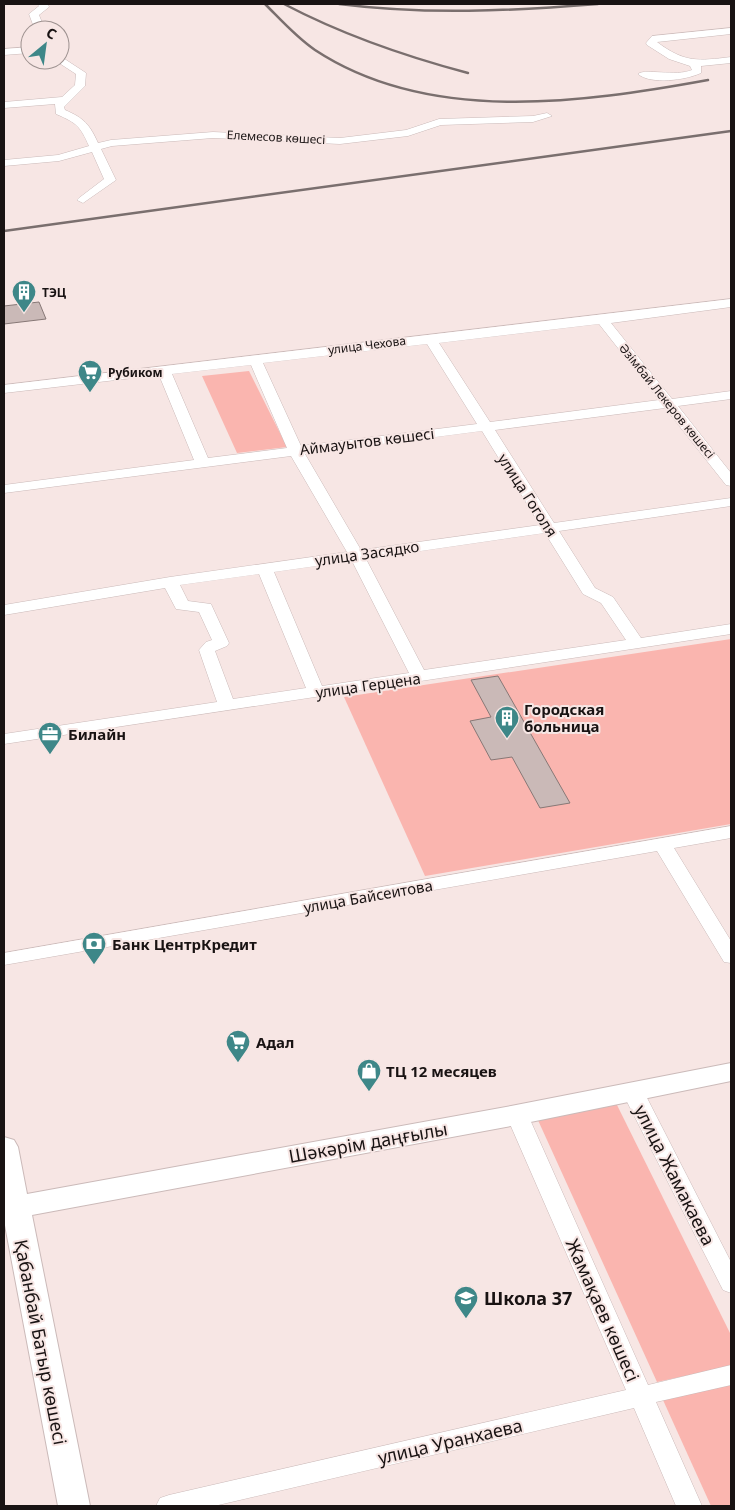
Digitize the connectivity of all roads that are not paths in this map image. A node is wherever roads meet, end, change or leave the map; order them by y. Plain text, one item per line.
1 (43, 4) edge
2 (36, 20) edge
3 (731, 31) edge
4 (20, 51) edge
5 (4, 52) edge
6 (731, 60) edge
7 (695, 64) junction
8 (70, 66) edge
9 (643, 74) dead end
10 (64, 100) junction
11 (4, 105) edge
12 (547, 116) dead end
13 (95, 148) junction
14 (4, 163) edge
15 (83, 200) dead end
16 (731, 303) edge
17 (602, 320) junction
18 (430, 338) junction
19 (255, 359) junction
20 (164, 370) junction
21 (4, 389) edge
22 (731, 395) edge
23 (670, 404) junction
24 (484, 428) junction
25 (295, 450) junction
26 (202, 462) junction
27 (731, 482) edge
28 (4, 489) edge
29 (731, 502) edge
30 (549, 527) junction
31 (356, 554) junction
32 (265, 569) junction
33 (170, 582) junction
34 (4, 610) edge
35 (731, 629) edge
36 (636, 642) junction
37 (419, 677) junction
38 (316, 692) junction
39 (227, 706) junction
40 (4, 740) edge
41 (731, 832) edge
42 (663, 845) junction
43 (731, 957) edge
44 (4, 959) edge
45 (731, 1072) edge
46 (633, 1092) junction
47 (517, 1115) junction
48 (4, 1147) edge
49 (9, 1208) edge
50 (731, 1284) edge
51 (731, 1375) edge
52 (640, 1396) junction
53 (74, 1506) edge
54 (169, 1506) edge
55 (689, 1506) edge

1 - 2 street
3 - 7 street
4 - 5 street
6 - 7 street
7 - 9 street
8 - 10 street
10 - 11 street
10 - 13 street
12 - 13 street, Елемесов көшесі
13 - 14 street, Елемесов көшесі
13 - 15 street
16 - 17 street, улица Чехова
17 - 18 street, улица Чехова
17 - 23 street, Әзімбай Лекеров көшесі
18 - 19 street, улица Чехова
18 - 24 street, улица Гоголя
19 - 20 street, улица Чехова
19 - 25 street
20 - 21 street, улица Чехова
20 - 26 street
22 - 23 street, Аймауытов көшесі
23 - 24 street, Аймауытов көшесі
23 - 27 street, Әзімбай Лекеров көшесі
24 - 25 street, Аймауытов көшесі
24 - 30 street, улица Гоголя
25 - 26 street, Аймауытов көшесі
25 - 31 street
26 - 28 street, Аймауытов көшесі
29 - 30 street, улица Засядко
30 - 31 street, улица Засядко
30 - 36 street, улица Гоголя
31 - 32 street, улица Засядко
31 - 37 street
32 - 33 street, улица Засядко
32 - 38 street
33 - 34 street, улица Засядко
33 - 39 street
35 - 36 street, улица Герцена
36 - 37 street, улица Герцена
37 - 38 street, улица Герцена
38 - 39 street, улица Герцена
39 - 40 street, улица Герцена
41 - 42 street, улица Байсеитова
42 - 43 street
42 - 44 street, улица Байсеитова
45 - 46 main road, Шәкәрім даңғылы
46 - 47 main road, Шәкәрім даңғылы
46 - 50 street, улица Жамакаева
47 - 49 main road, Шәкәрім даңғылы
47 - 52 street, Жамақаев көшесі
48 - 49 main road, Қабанбай Батыр көшесі
49 - 53 main road, Қабанбай Батыр көшесі
51 - 52 street, улица Уранхаева
52 - 54 street, улица Уранхаева
52 - 55 street, Жамақаев көшесі

